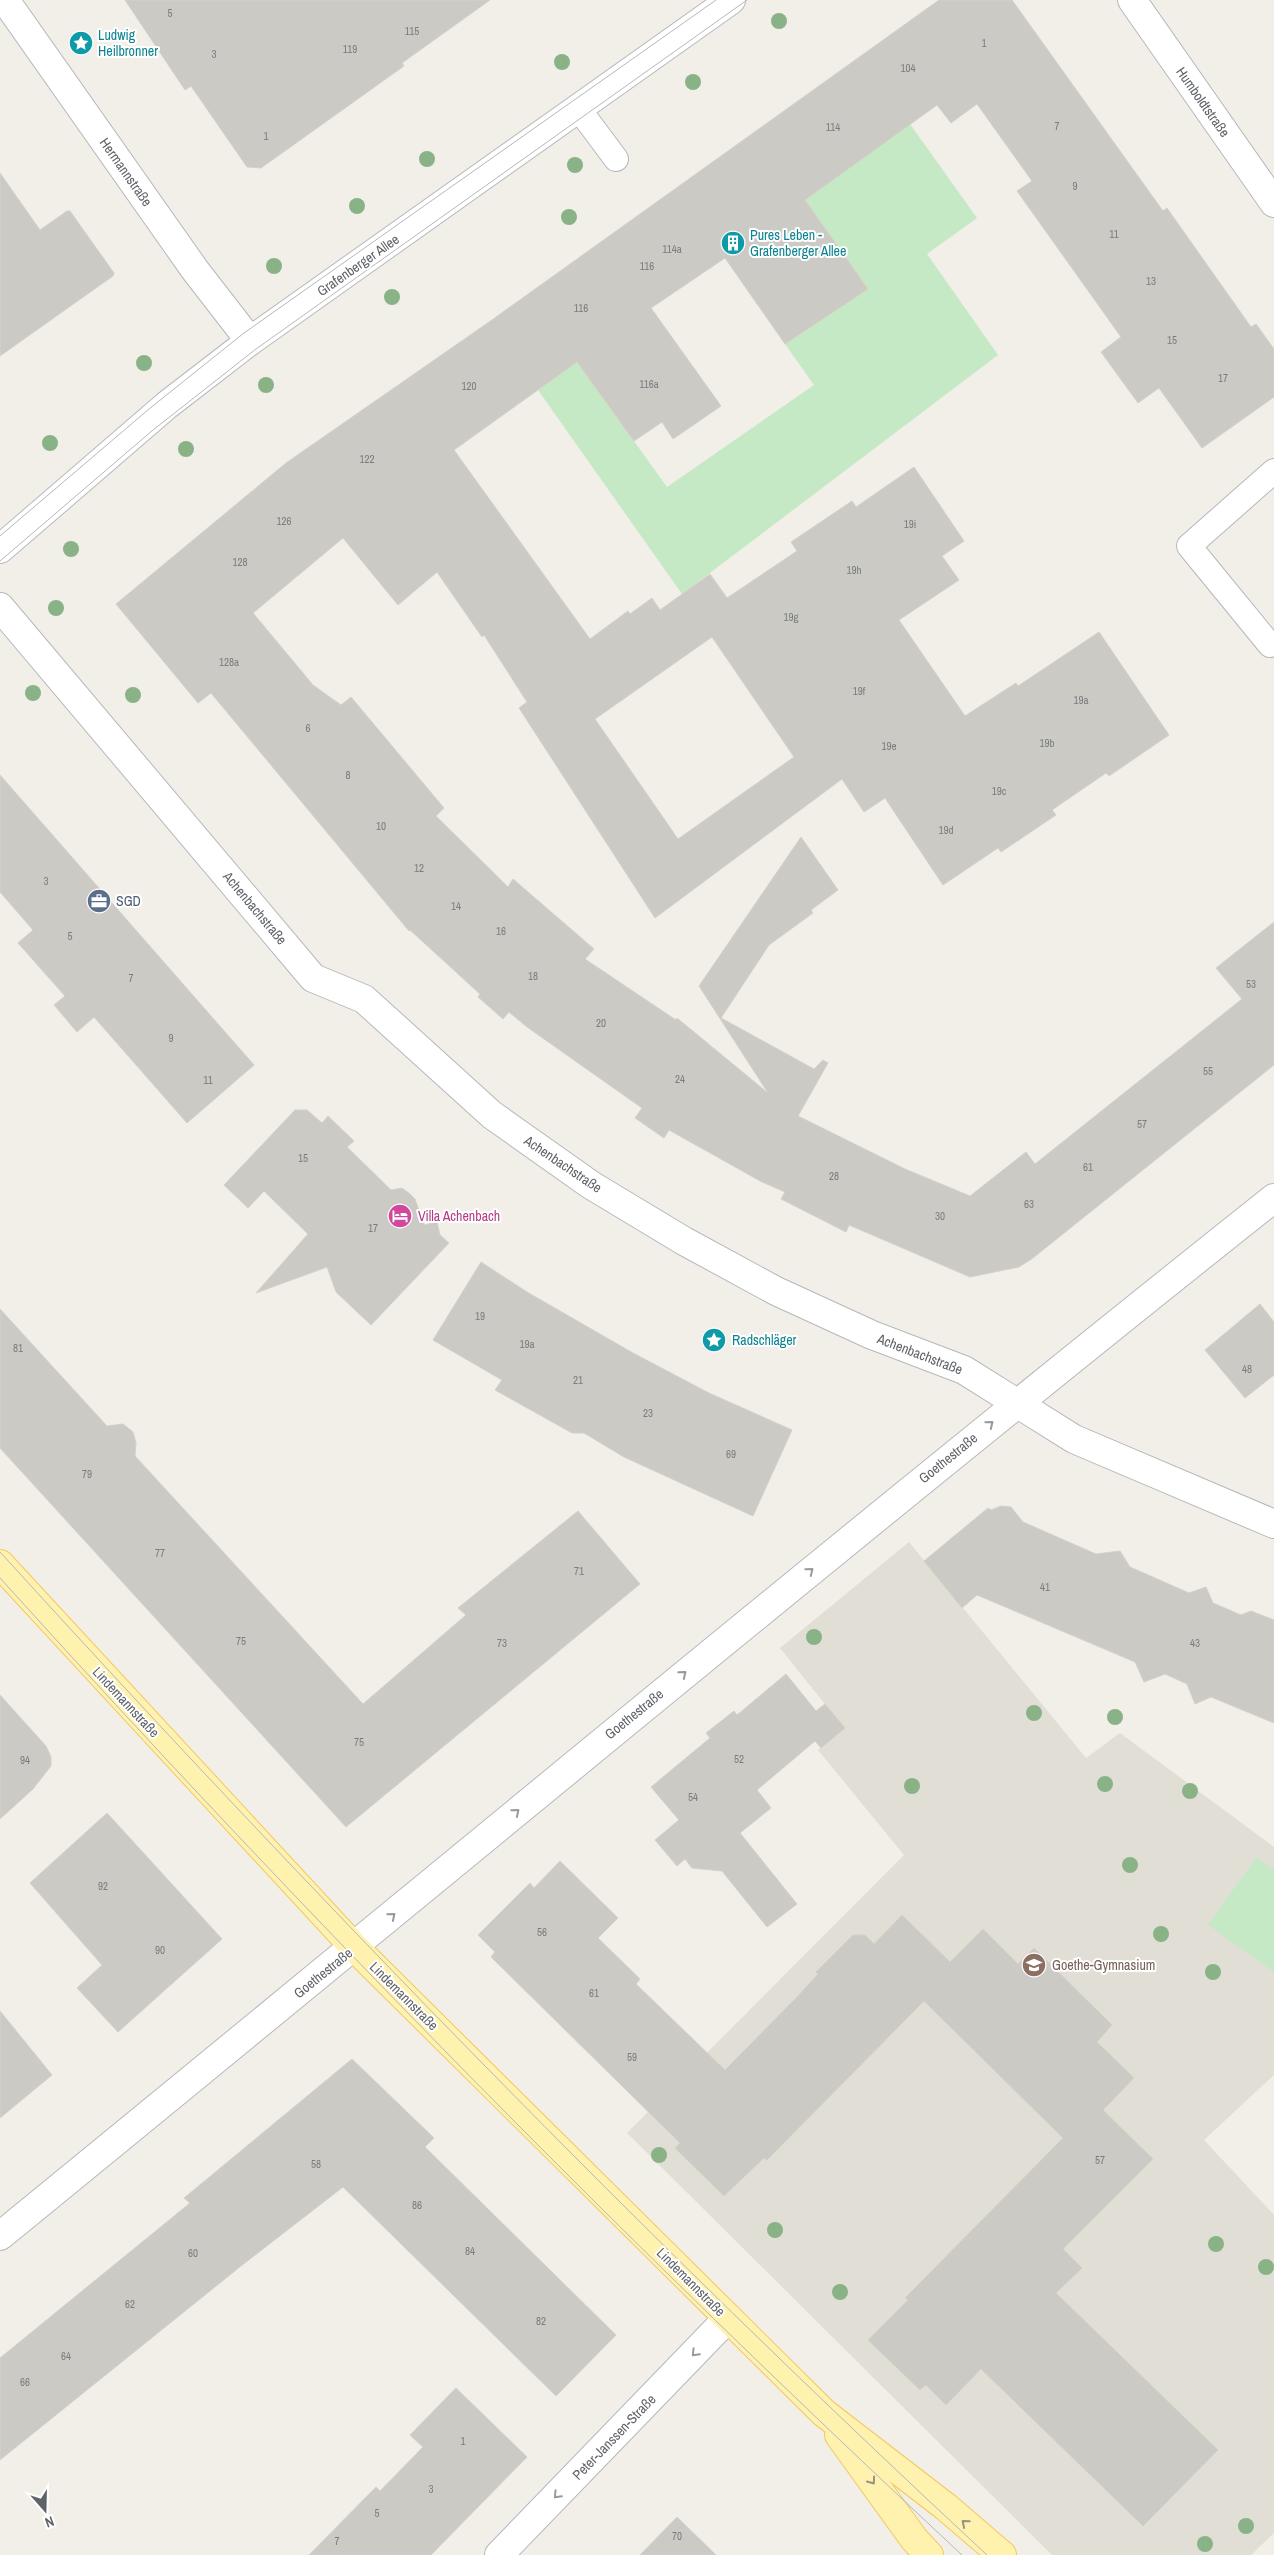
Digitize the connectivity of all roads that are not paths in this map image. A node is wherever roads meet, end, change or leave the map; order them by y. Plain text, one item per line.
1 (5, 0) edge
2 (731, 0) edge
3 (1132, 0) edge
4 (578, 108) junction
5 (616, 159) dead end
6 (1274, 204) edge
7 (250, 341) junction
8 (1274, 471) edge
9 (0, 549) edge
10 (0, 607) edge
11 (1270, 645) dead end
12 (1274, 1198) edge
13 (1017, 1402) junction
14 (1274, 1524) edge
15 (0, 1564) edge
16 (355, 1948) junction
17 (0, 2236) edge
18 (728, 2318) junction
19 (824, 2413) junction
20 (499, 2555) edge
21 (929, 2555) edge
22 (1002, 2555) edge

1 - 7 street, Hermannstraße
2 - 4 street, Grafenberger Allee
3 - 6 street, Humboldtstraße
4 - 5 lane
4 - 7 street, Grafenberger Allee
7 - 9 street, Grafenberger Allee
8 - 11 lane
10 - 13 street, Achenbachstraße
12 - 13 street, Goethestraße
13 - 14 street, Achenbachstraße
16 -> 13 street, Goethestraße
15 - 16 main road, Lindemannstraße
16 - 17 street, Goethestraße
16 - 18 main road, Lindemannstraße
18 - 19 main road, Lindemannstraße
18 -> 20 street, Peter-Janssen-Straße
19 -> 21 main road, Lindemannstraße
22 -> 19 main road, Lindemannstraße

